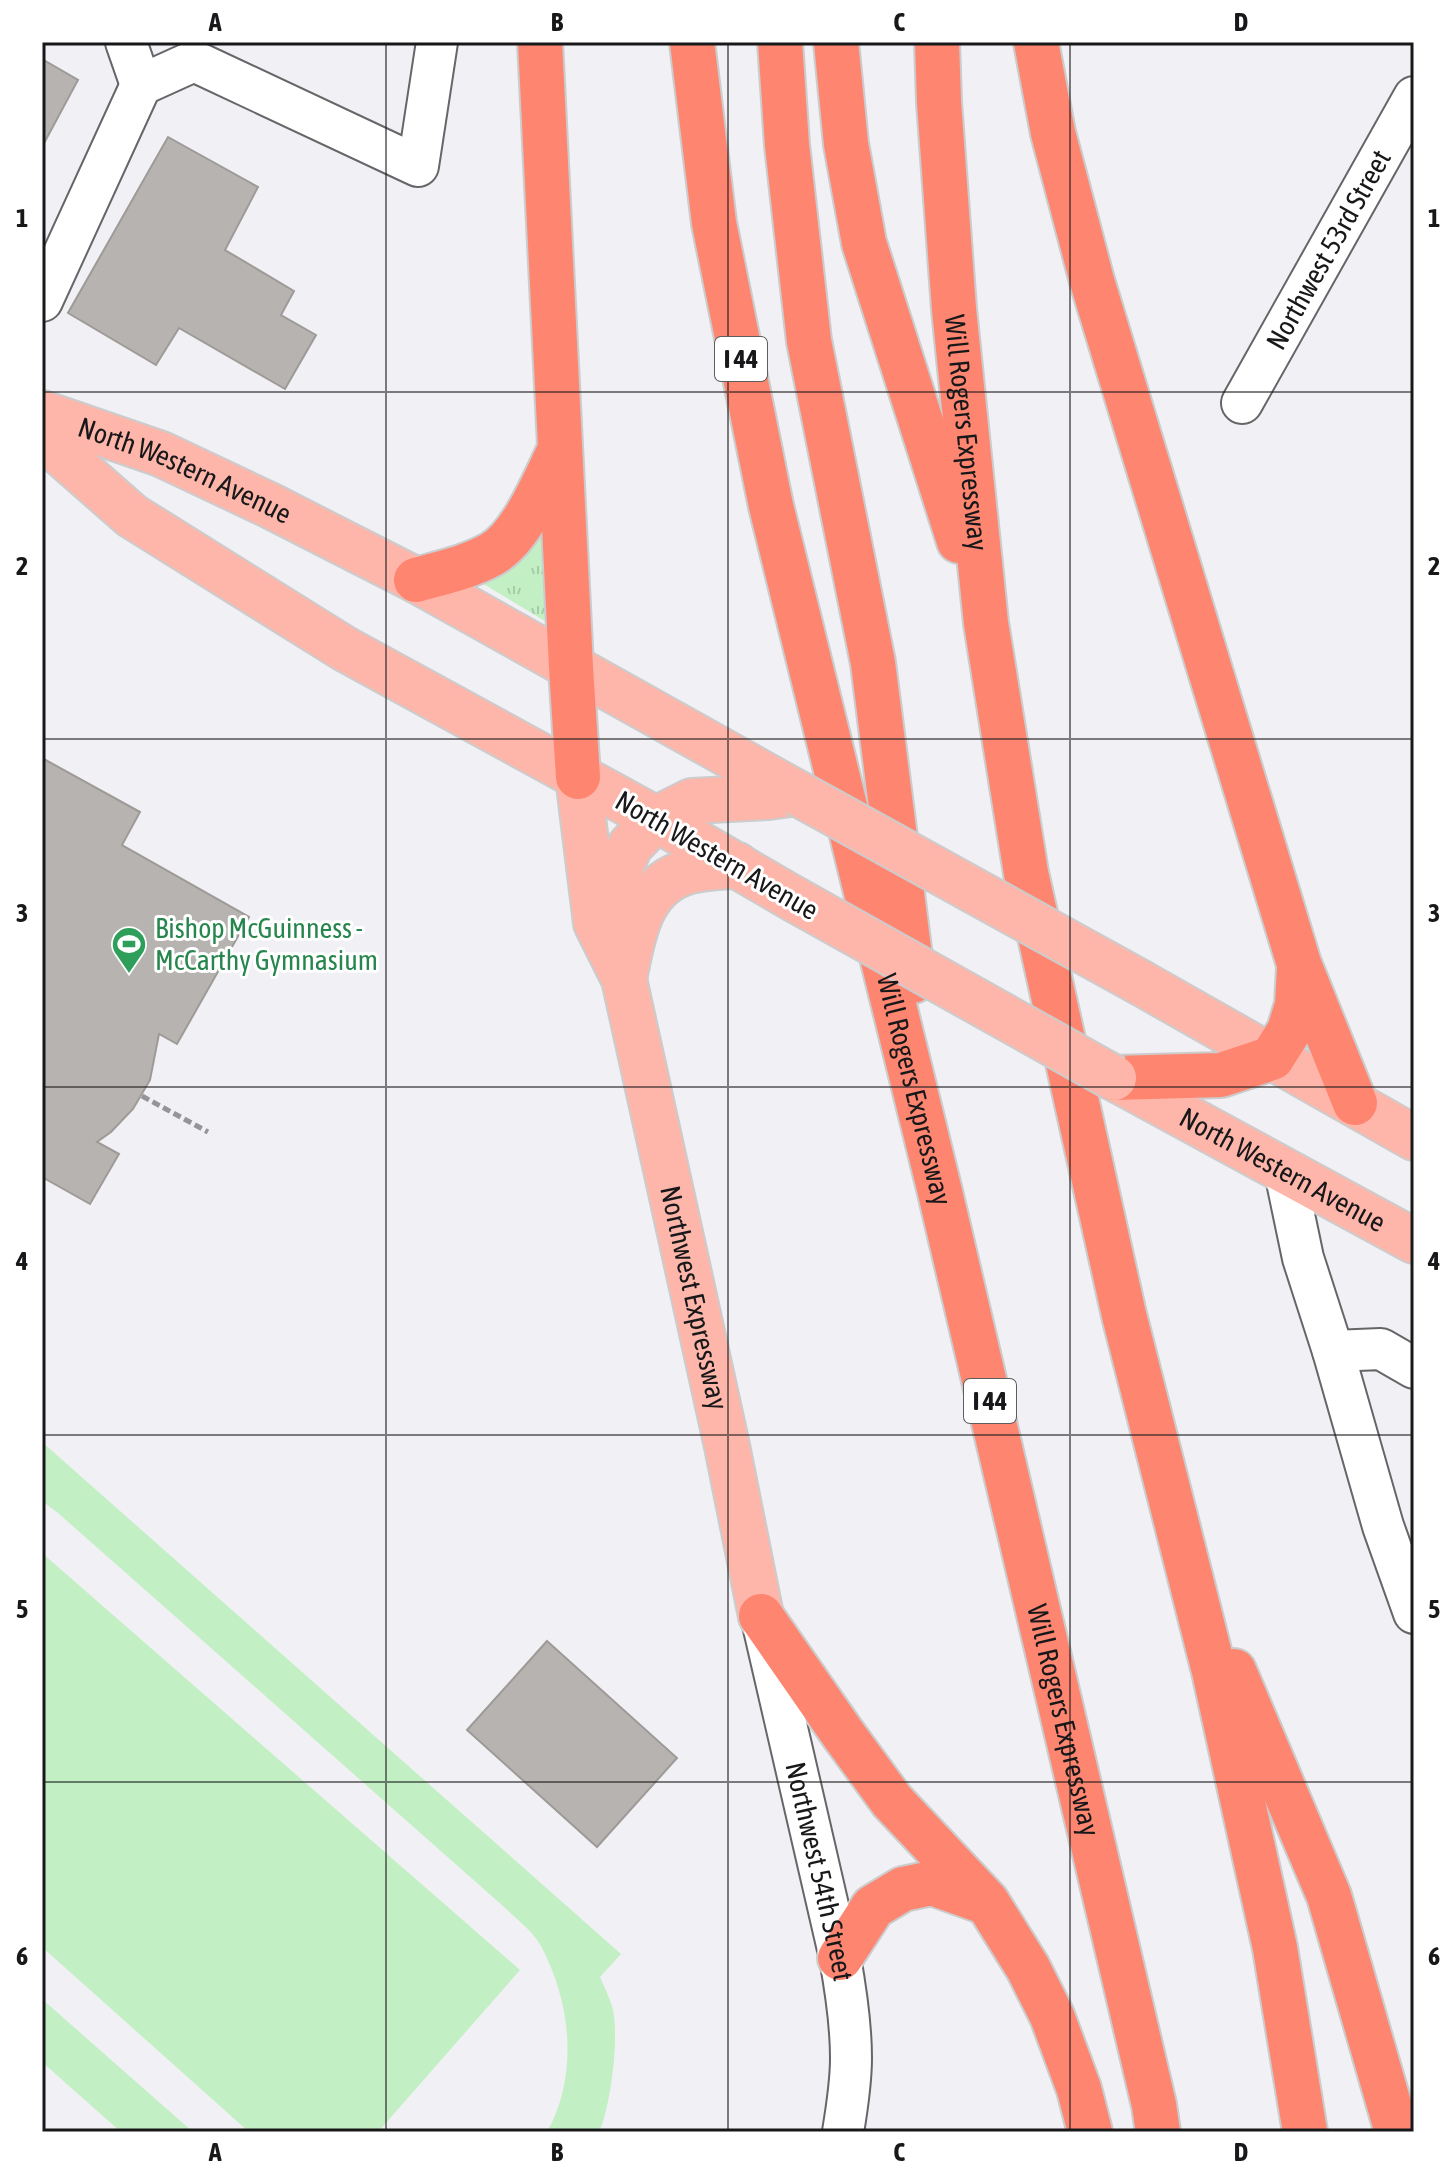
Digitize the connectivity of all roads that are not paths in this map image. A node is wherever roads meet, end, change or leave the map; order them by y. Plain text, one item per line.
1 (126, 42) edge
2 (437, 42) edge
3 (540, 42) edge
4 (692, 42) edge
5 (780, 42) edge
6 (836, 42) edge
7 (937, 42) edge
8 (1036, 42) edge
9 (141, 85) junction
10 (1414, 97) edge
11 (42, 301) edge
12 (1242, 403) dead end
13 (42, 413) edge
14 (42, 437) edge
15 (561, 446) junction
16 (416, 580) junction
17 (986, 623) junction
18 (571, 667) junction
19 (578, 777) junction
20 (777, 788) junction
21 (656, 819) junction
22 (737, 865) junction
23 (596, 923) junction
24 (1299, 964) junction
25 (624, 979) junction
26 (1272, 1058) junction
27 (1114, 1078) joint
28 (1166, 1093) junction
29 (1355, 1103) junction
30 (1414, 1138) edge
31 (1285, 1172) junction
32 (939, 1188) junction
33 (1414, 1241) edge
34 (1333, 1351) junction
35 (1414, 1368) edge
36 (1182, 1547) junction
37 (1414, 1613) edge
38 (761, 1616) junction
39 (987, 1902) junction
40 (840, 1958) junction
41 (843, 2132) edge
42 (1090, 2132) edge
43 (1158, 2132) edge
44 (1305, 2132) edge
45 (1397, 2132) edge

1 - 9 street
2 - 9 street
3 - 15 highway
4 - 32 highway, Will Rogers Expressway / I 44
5 - 32 highway
6 - 17 highway
7 - 17 highway, Will Rogers Expressway
8 - 24 highway
9 - 11 street
10 - 12 street, Northwest 53rd Street
13 - 16 main road, North Western Avenue
14 - 19 main road, North Western Avenue
15 - 16 highway
15 - 18 highway
16 - 18 main road, North Western Avenue
17 - 36 highway, Will Rogers Expressway
18 - 19 highway
18 - 20 main road, North Western Avenue
19 - 21 main road, North Western Avenue
19 - 23 main road, Northwest Expressway
20 - 21 main road
20 - 26 main road, North Western Avenue, bridge
21 - 22 main road, North Western Avenue
21 - 23 main road
22 - 25 main road, Northwest Expressway
22 - 27 main road, North Western Avenue, bridge
23 - 25 main road, Northwest Expressway
24 - 26 highway
24 - 29 highway
25 - 38 main road, Northwest Expressway
26 - 28 highway
26 - 29 main road, North Western Avenue
27 - 28 highway
28 - 31 main road, North Western Avenue
29 - 30 main road, North Western Avenue
31 - 33 main road, North Western Avenue
31 - 34 street
32 - 43 highway, Will Rogers Expressway / I 44
34 - 35 street
34 - 37 street
36 - 44 highway, Will Rogers Expressway
36 - 45 highway
38 - 39 highway
38 - 40 street, Northwest 54th Street
39 - 40 highway
39 - 42 highway
40 - 41 street, Northwest 54th Street

